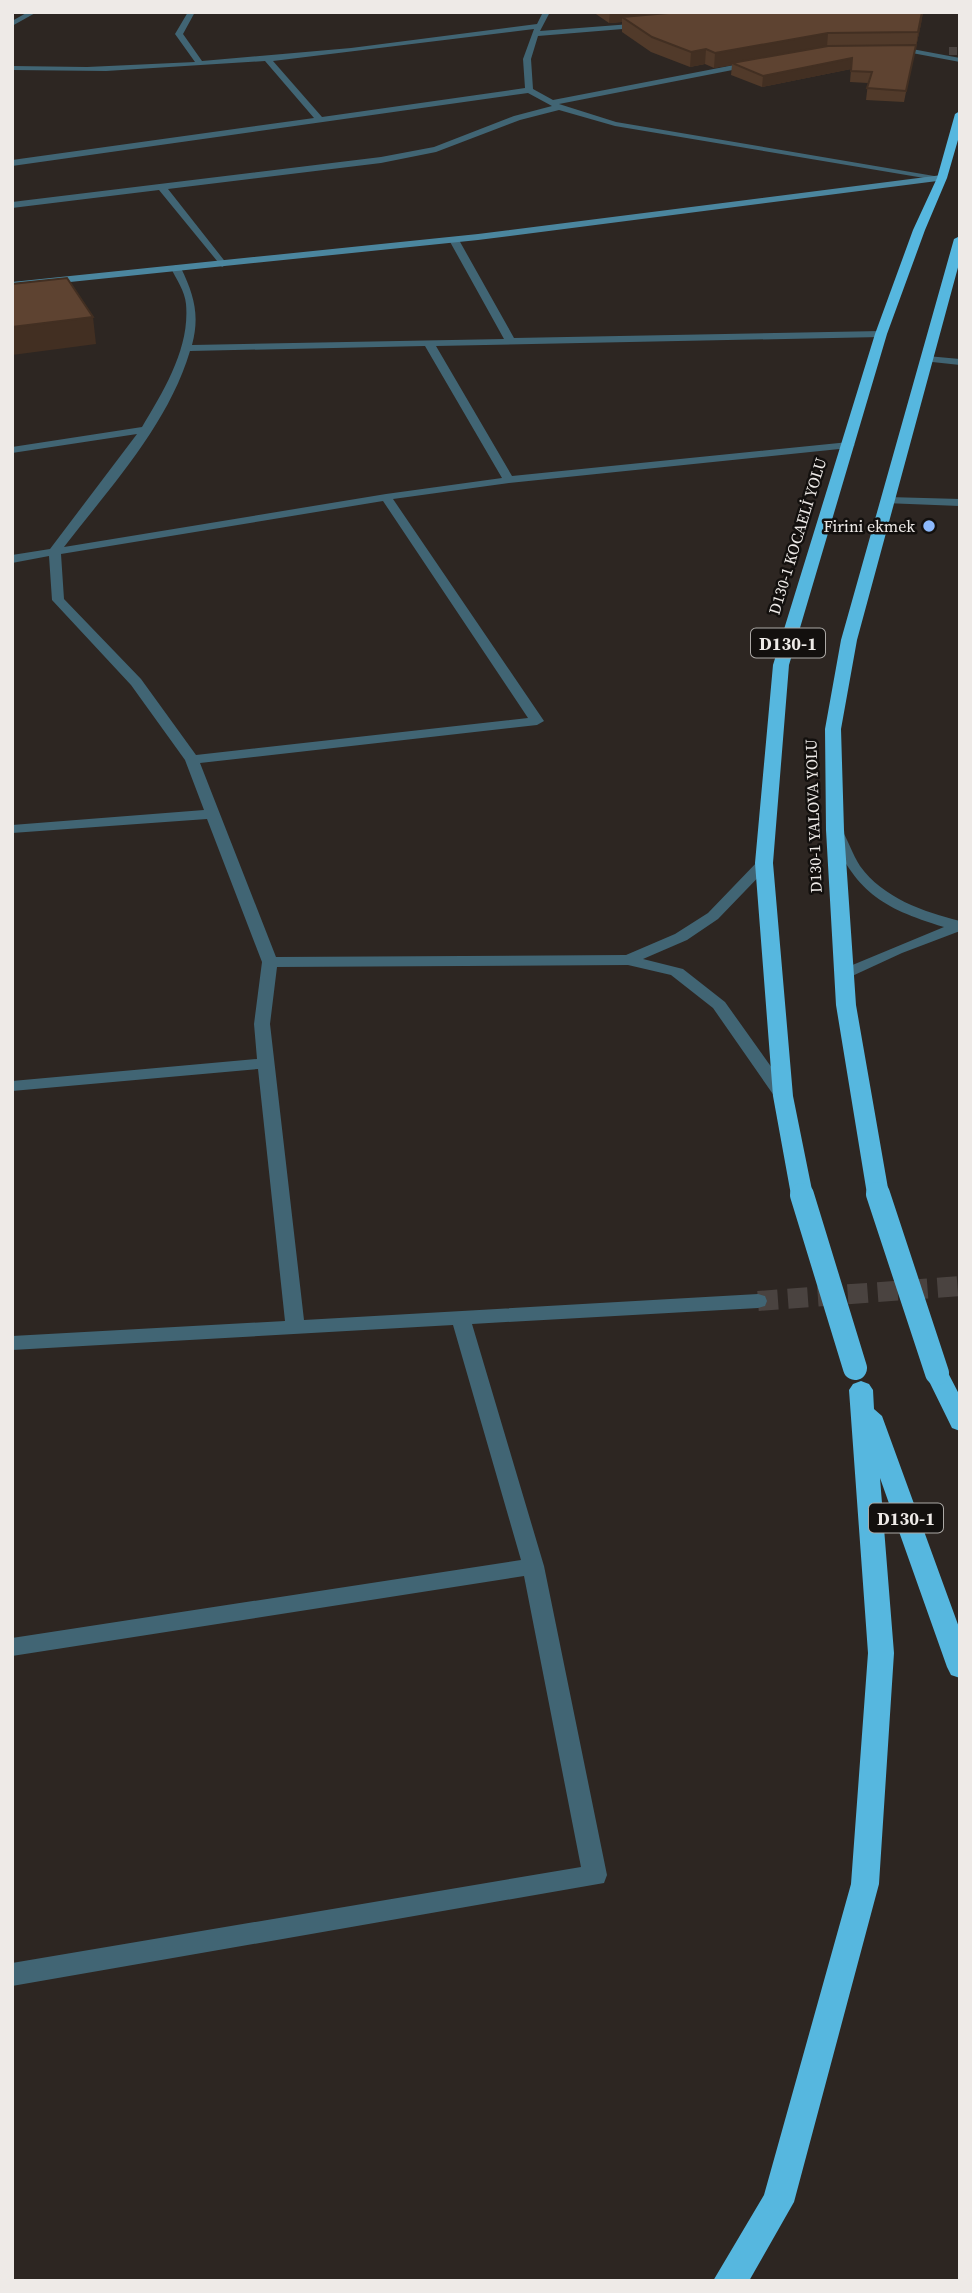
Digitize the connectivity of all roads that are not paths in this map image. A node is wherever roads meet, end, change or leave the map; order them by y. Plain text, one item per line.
1 (34, 12) edge
2 (191, 12) edge
3 (547, 12) edge
4 (12, 24) edge
5 (657, 24) edge
6 (538, 30) junction
7 (888, 51) edge
8 (912, 51) junction
9 (949, 51) tunnel mouth
10 (267, 59) junction
11 (960, 60) tunnel mouth
12 (767, 61) edge
13 (200, 64) junction
14 (12, 68) edge
15 (529, 90) junction
16 (556, 105) junction
17 (960, 114) edge
18 (320, 120) junction
19 (12, 163) edge
20 (942, 178) junction
21 (160, 185) junction
22 (12, 205) edge
23 (454, 240) junction
24 (960, 240) edge
25 (222, 264) junction
26 (176, 268) junction
27 (12, 285) edge
28 (881, 334) junction
29 (510, 340) junction
30 (428, 342) junction
31 (188, 348) junction
32 (927, 359) junction
33 (960, 362) edge
34 (147, 429) junction
35 (849, 445) junction
36 (12, 450) edge
37 (509, 480) junction
38 (386, 497) junction
39 (887, 501) junction
40 (960, 503) edge
41 (55, 550) junction
42 (12, 559) edge
43 (192, 761) junction
44 (213, 814) junction
45 (12, 829) edge
46 (835, 830) junction
47 (764, 863) junction
48 (959, 926) edge
49 (628, 960) junction
50 (270, 962) junction
51 (844, 974) junction
52 (266, 1063) junction
53 (12, 1086) edge
54 (783, 1096) junction
55 (758, 1301) tunnel mouth
56 (461, 1319) junction
57 (295, 1328) junction
58 (12, 1343) edge
59 (858, 1379) junction
60 (960, 1422) edge
61 (533, 1566) junction
62 (12, 1647) edge
63 (960, 1667) edge
64 (12, 1975) edge
65 (730, 2281) edge

1 - 4 street
2 - 13 street
3 - 6 street
5 - 6 street
6 - 10 street
6 - 15 street
7 - 8 street
8 - 9 street
8 - 11 street
10 - 13 street
10 - 18 street
12 - 16 street
13 - 14 street
15 - 16 street
15 - 18 street
16 - 20 street
16 - 21 street
17 - 20 highway, D130-1 KOCAELİ YOLU / D130-1
18 - 19 street
20 - 23 street
20 - 28 highway, D130-1 KOCAELİ YOLU / D130-1
21 - 22 street
21 - 25 street
23 - 25 street
23 - 29 street
24 - 32 highway, D130-1 YALOVA YOLU / D130-1
25 - 26 street
26 - 27 street
26 - 31 street
28 - 29 street
28 - 35 highway, D130-1 KOCAELİ YOLU / D130-1
29 - 30 street
30 - 31 street
30 - 37 street
31 - 34 street
32 - 33 street
32 - 39 highway, D130-1 YALOVA YOLU / D130-1
34 - 36 street
34 - 41 street
35 - 37 street
35 - 47 highway, D130-1 KOCAELİ YOLU / D130-1
37 - 38 street
38 - 41 street
38 - 43 street
39 - 40 street
39 - 46 highway, D130-1 YALOVA YOLU / D130-1
41 - 42 street
41 - 43 street
43 - 44 street
44 - 45 street
44 - 50 street
46 - 48 street
46 - 51 highway, D130-1 YALOVA YOLU / D130-1
47 - 49 street
47 - 54 highway, D130-1 KOCAELİ YOLU / D130-1
48 - 51 street
49 - 50 street
49 - 54 street
50 - 52 street
51 - 60 highway, D130-1 YALOVA YOLU / D130-1, bridge
52 - 53 street
52 - 57 street
54 - 59 highway, D130-1 KOCAELİ YOLU / D130-1, bridge
55 - 56 street
56 - 57 street
56 - 61 street
57 - 58 street
59 - 63 highway, D130-1
59 - 65 highway
61 - 62 street
61 - 64 street

